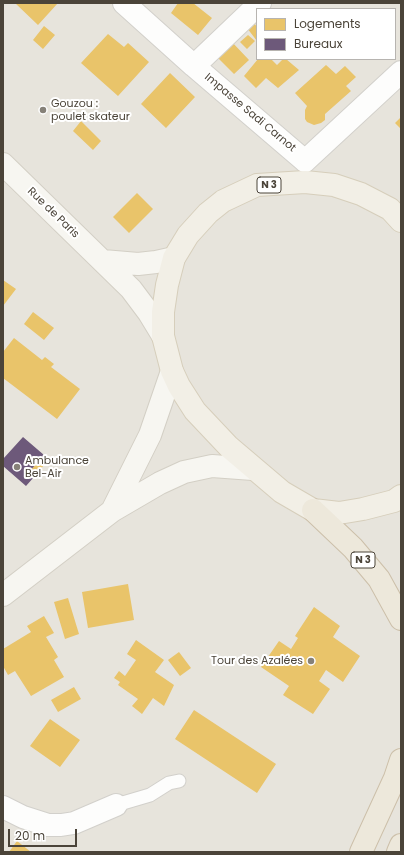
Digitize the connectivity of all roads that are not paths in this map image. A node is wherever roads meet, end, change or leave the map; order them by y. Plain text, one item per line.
1 (124, 3) edge
2 (260, 3) edge
3 (194, 66) junction
4 (401, 72) edge
5 (305, 161) junction
6 (3, 164) edge
7 (305, 182) junction
8 (397, 212) edge
9 (174, 258) junction
10 (103, 261) junction
11 (162, 336) junction
12 (172, 371) junction
13 (253, 469) junction
14 (401, 496) edge
15 (313, 510) junction
16 (112, 511) junction
17 (3, 595) edge
18 (401, 619) edge
19 (401, 760) edge
20 (179, 781) dead end
21 (116, 806) joint
22 (3, 807) edge
23 (401, 845) edge
24 (361, 852) edge
25 (398, 852) edge

1 - 3 street, Impasse Sadi Carnot
2 - 3 street, Impasse Sadi Carnot
3 - 5 street, Impasse Sadi Carnot
4 - 5 street
5 - 7 street
6 - 10 main road, Rue de Paris
7 - 8 main road, N 3
7 - 9 main road, N 3
9 - 10 main road
9 - 11 main road, N 3
10 - 11 main road, Rue de Paris
11 - 12 main road, N 3
12 - 13 main road, N 3
12 - 16 main road
13 - 15 main road, N 3
13 - 16 main road
14 - 15 main road, N 3
15 - 18 highway, N 3
16 - 17 main road
19 - 24 highway
20 - 21 lane
21 - 22 street
23 - 25 highway

